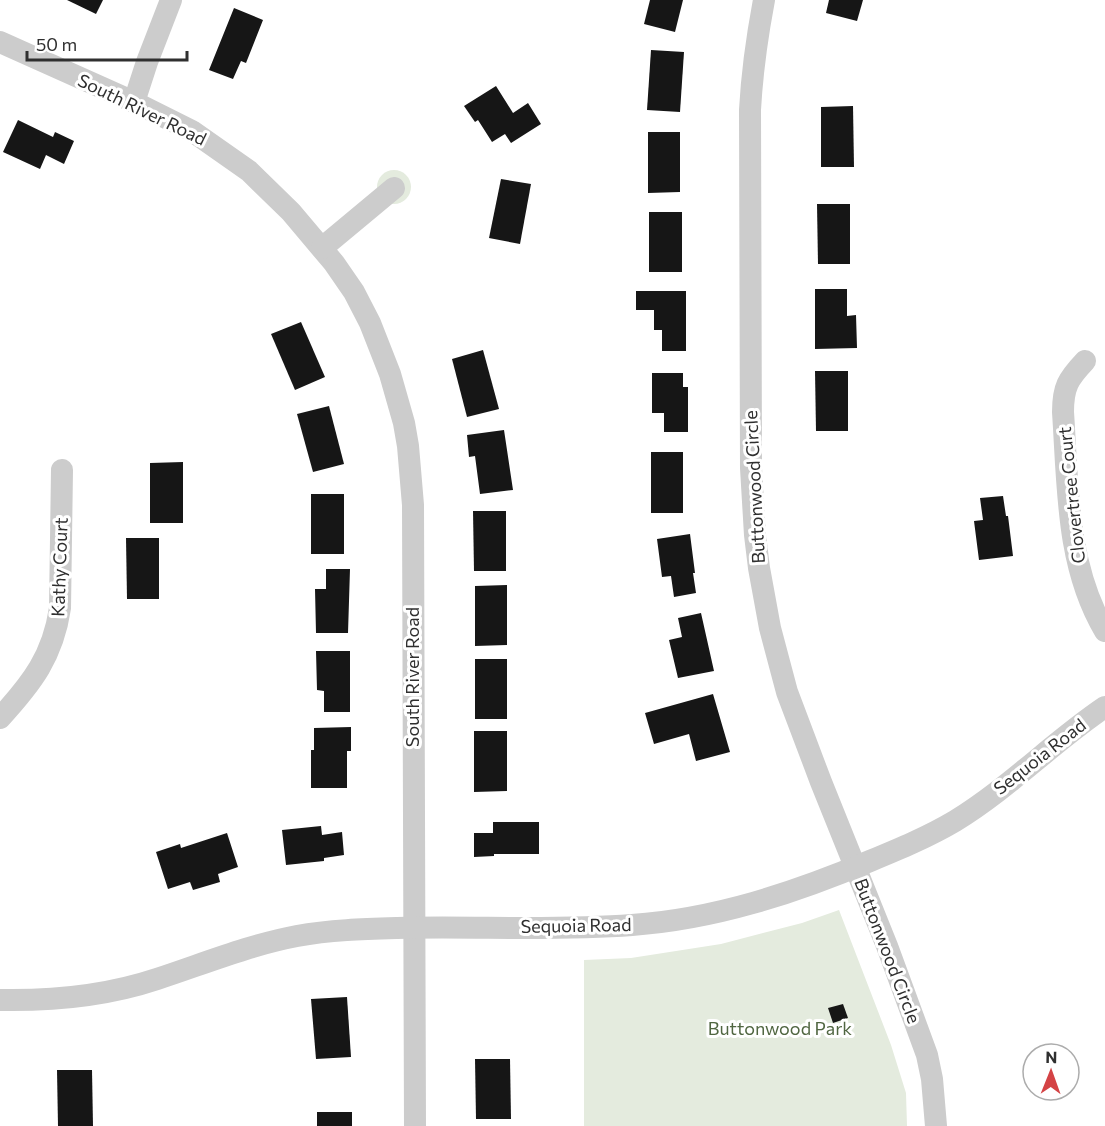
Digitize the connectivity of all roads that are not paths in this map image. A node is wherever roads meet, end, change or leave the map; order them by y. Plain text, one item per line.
1 (171, 0) edge
2 (764, 0) edge
3 (0, 42) edge
4 (134, 102) junction
5 (394, 188) dead end
6 (322, 248) junction
7 (1085, 361) dead end
8 (63, 470) dead end
9 (1105, 631) edge
10 (1105, 707) edge
11 (0, 718) edge
12 (855, 868) junction
13 (415, 928) junction
14 (0, 1000) edge
15 (415, 1126) edge
16 (936, 1126) edge

1 - 4 street
2 - 12 street, Buttonwood Circle
3 - 4 street, South River Road
4 - 6 street, South River Road
5 - 6 street
6 - 13 street, South River Road
7 - 9 street, Clovertree Court
8 - 11 street, Kathy Court
10 - 12 street, Sequoia Road
12 - 13 street, Sequoia Road
12 - 16 street, Buttonwood Circle
13 - 14 street, Sequoia Road
13 - 15 street, South River Road

